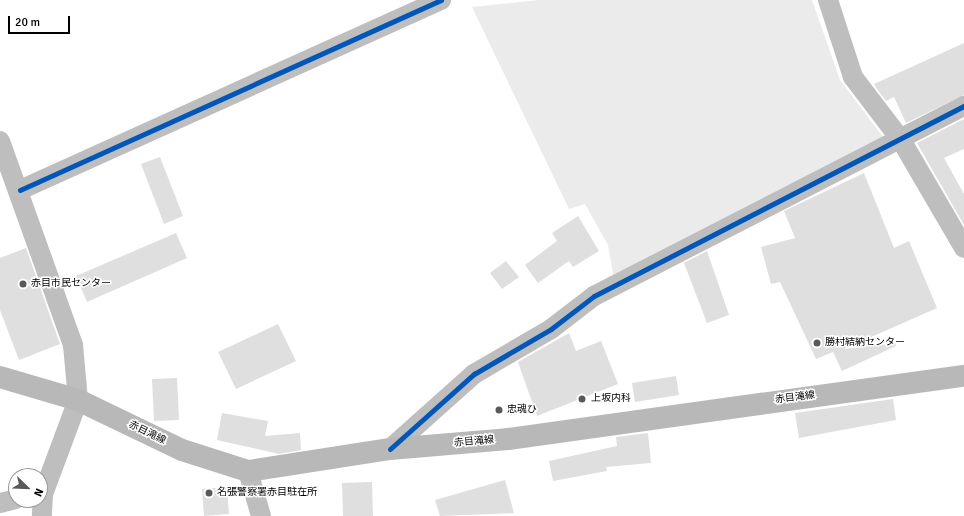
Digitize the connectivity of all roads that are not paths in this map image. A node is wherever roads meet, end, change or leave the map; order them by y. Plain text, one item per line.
1 (441, 0) edge
2 (828, 0) edge
3 (964, 106) edge
4 (901, 140) junction
5 (0, 141) edge
6 (20, 190) junction
7 (964, 248) edge
8 (964, 376) edge
9 (0, 377) edge
10 (78, 400) junction
11 (390, 449) junction
12 (248, 471) junction
13 (48, 478) edge
14 (261, 516) edge

1 - 6 street
2 - 4 street
3 - 4 street
4 - 7 street
4 - 11 street
5 - 6 street
6 - 10 street
8 - 11 main road, 赤目滝線
9 - 10 main road, 赤目滝線
10 - 12 main road, 赤目滝線
10 - 13 street
11 - 12 main road, 赤目滝線
12 - 14 street

